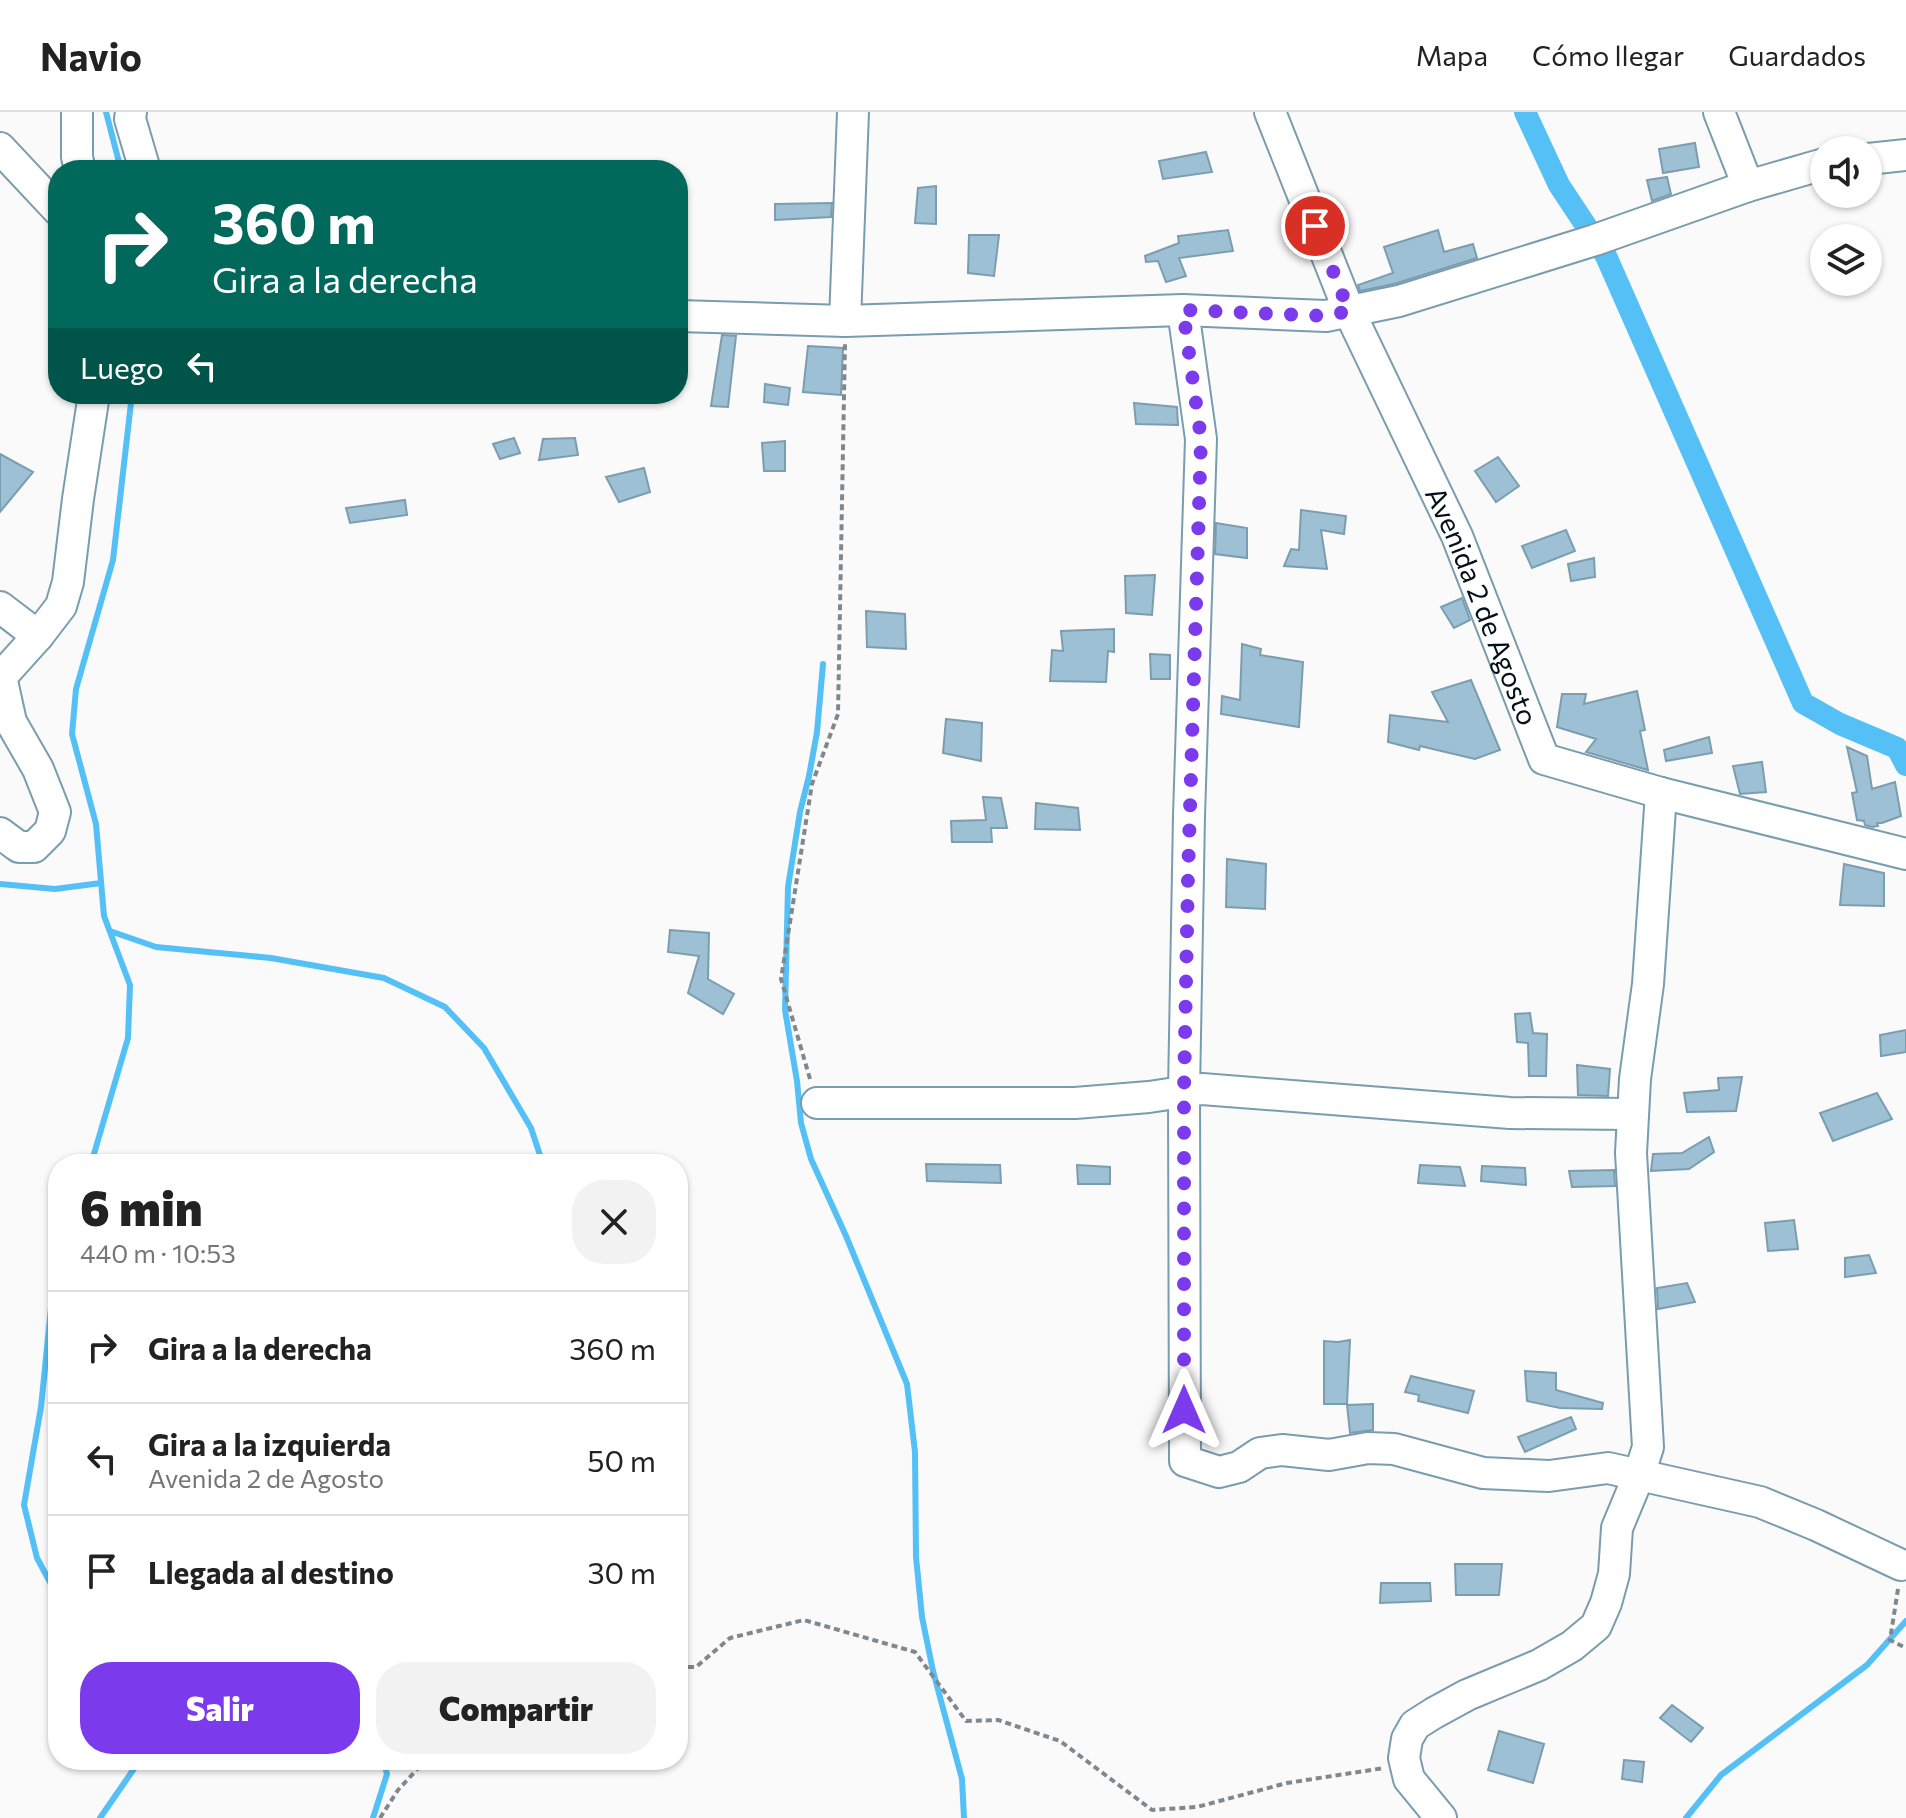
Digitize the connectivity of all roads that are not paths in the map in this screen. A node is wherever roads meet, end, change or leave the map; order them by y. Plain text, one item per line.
1 (77, 112) edge
2 (131, 112) edge
3 (853, 112) edge
4 (1270, 112) edge
5 (1719, 112) edge
6 (1906, 155) edge
7 (1882, 158) edge
8 (78, 160) edge
9 (142, 160) edge
10 (3, 161) edge
11 (1810, 168) edge
12 (1748, 186) junction
13 (48, 201) edge
14 (1183, 310) junction
15 (1349, 311) junction
16 (688, 316) edge
17 (845, 321) junction
18 (92, 404) edge
19 (0, 607) edge
20 (38, 636) junction
21 (1, 674) edge
22 (1661, 793) junction
23 (0, 833) edge
24 (1906, 854) edge
25 (1184, 1091) junction
26 (817, 1103) road end
27 (1633, 1114) junction
28 (1639, 1475) junction
29 (1901, 1565) road end
30 (1441, 1818) edge

1 - 8 street
2 - 9 street
3 - 17 street
4 - 15 street, Avenida 2 de Agosto
5 - 12 street
6 - 7 street
10 - 13 street
11 - 12 street
12 - 15 street
14 - 15 street
14 - 17 street
14 - 25 street
15 - 22 street, Avenida 2 de Agosto
16 - 17 street
18 - 20 street
19 - 20 street
20 - 21 street
21 - 23 street
22 - 24 street, Avenida 2 de Agosto
22 - 27 street
25 - 26 street
25 - 27 street
25 - 28 street
27 - 28 street
28 - 29 street
28 - 30 street

